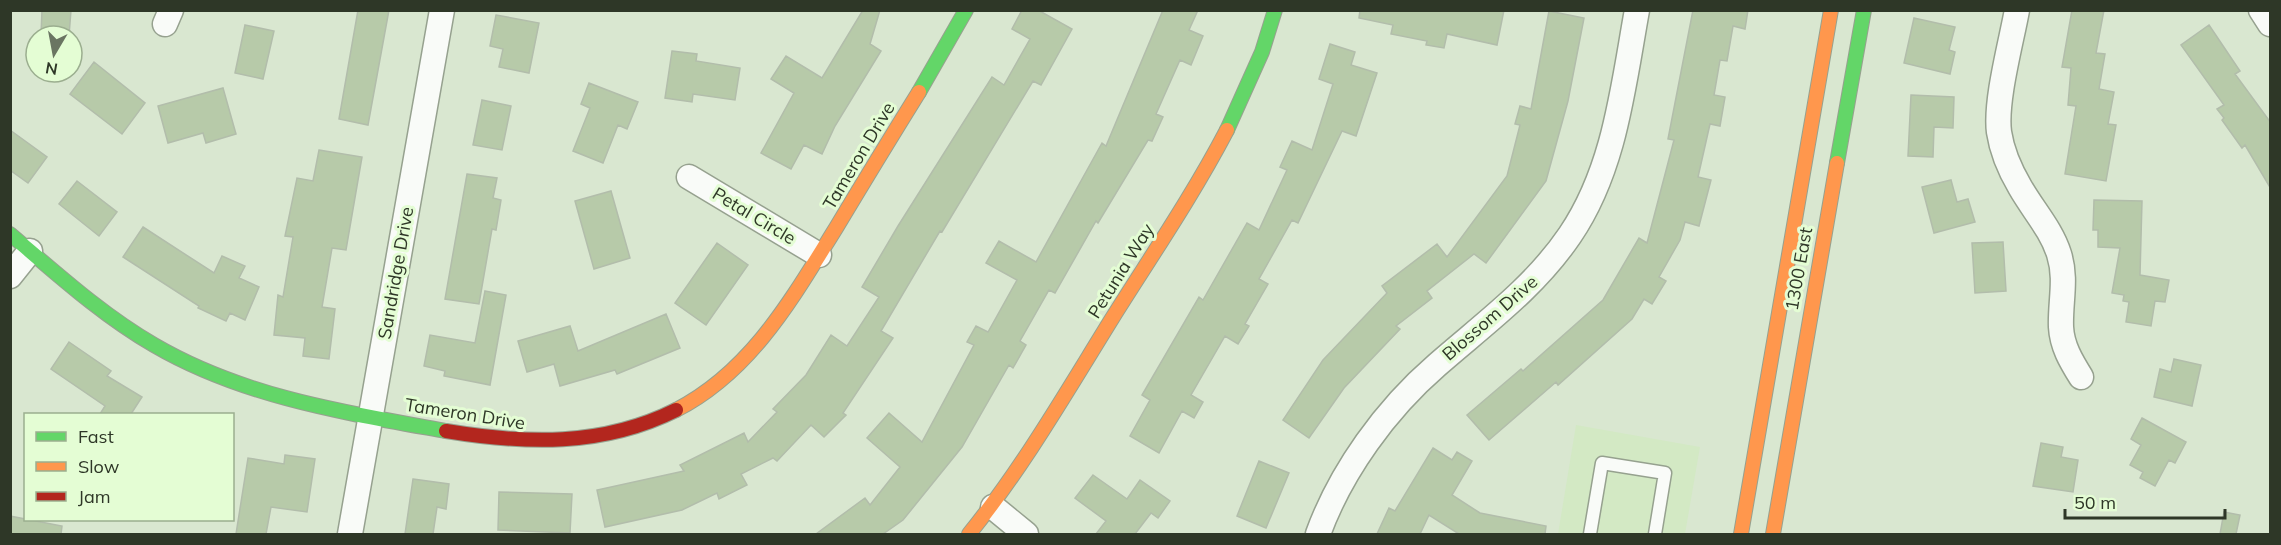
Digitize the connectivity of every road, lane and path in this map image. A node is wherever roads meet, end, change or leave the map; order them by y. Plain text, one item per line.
1 (442, 10) edge
2 (966, 10) edge
3 (1275, 10) edge
4 (1637, 10) edge
5 (1831, 10) edge
6 (1864, 10) edge
7 (2017, 10) edge
8 (2261, 10) edge
9 (2271, 24) edge
10 (689, 177) dead end
11 (10, 234) edge
12 (30, 251) junction
13 (819, 255) junction
14 (10, 276) edge
15 (2081, 377) dead end
16 (371, 418) junction
17 (993, 507) junction
18 (350, 534) edge
19 (969, 534) edge
20 (1026, 534) edge
21 (1318, 534) edge
22 (1590, 534) edge
23 (1655, 534) edge
24 (1741, 534) edge
25 (1773, 534) edge

1 - 16 street, Sandridge Drive
2 - 13 street, Tameron Drive
3 - 17 street, Petunia Way
4 - 21 street, Blossom Drive
5 - 24 street, 1300 East
6 - 25 street, 1300 East
7 - 15 street
8 - 9 street
10 - 13 street, Petal Circle
11 - 12 street, Tameron Drive
12 - 14 street
12 - 16 street, Tameron Drive
13 - 16 street, Tameron Drive
16 - 18 street, Sandridge Drive
17 - 19 street, Petunia Way
17 - 20 street
22 - 23 lane

